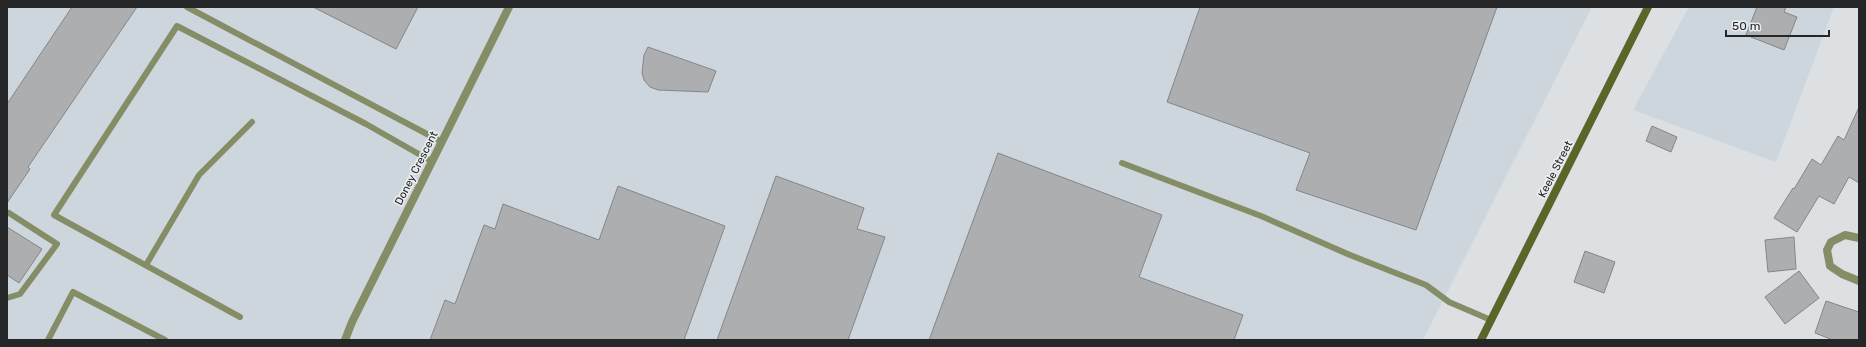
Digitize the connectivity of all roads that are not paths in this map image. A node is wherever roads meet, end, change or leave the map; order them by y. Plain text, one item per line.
1 (187, 7) edge
2 (509, 7) edge
3 (1648, 7) edge
4 (252, 122) dead end
5 (442, 142) junction
6 (431, 161) junction
7 (1122, 163) dead end
8 (9, 213) dead end
9 (1859, 238) edge
10 (146, 265) junction
11 (1859, 281) edge
12 (7, 298) edge
13 (240, 317) dead end
14 (1491, 320) junction
15 (48, 340) edge
16 (165, 340) edge
17 (345, 340) edge
18 (1481, 340) edge

1 - 5 lane
2 - 5 street, Doney Crescent
3 - 14 main road, Keele Street
4 - 10 lane
5 - 6 street, Doney Crescent
6 - 10 lane
6 - 17 street, Doney Crescent
7 - 14 lane
8 - 12 lane
9 - 11 street
10 - 13 lane
14 - 18 main road, Keele Street
15 - 16 lane

